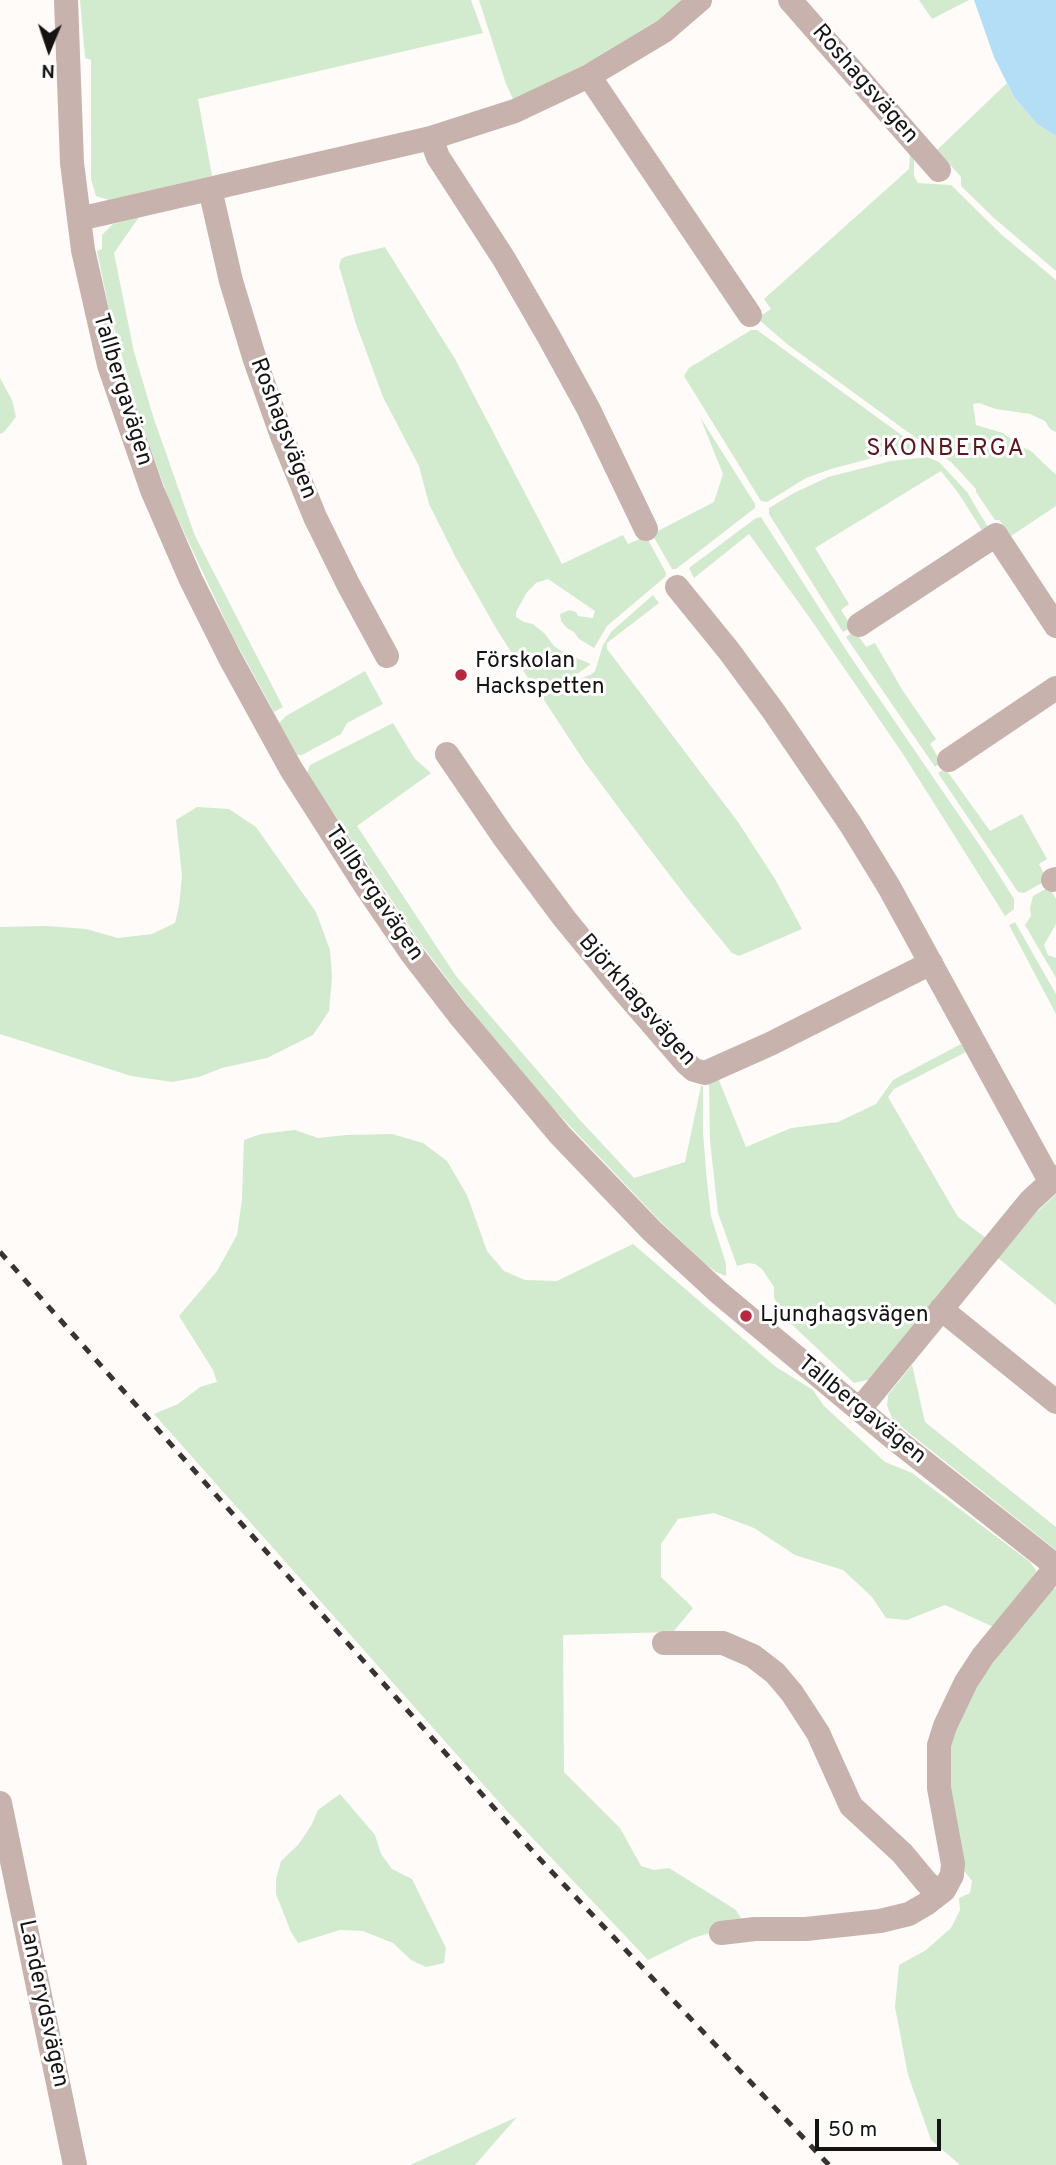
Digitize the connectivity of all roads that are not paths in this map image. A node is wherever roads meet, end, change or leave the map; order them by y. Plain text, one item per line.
1 (66, 0) edge
2 (700, 0) edge
3 (790, 0) edge
4 (589, 76) junction
5 (431, 138) junction
6 (939, 170) dead end
7 (210, 190) junction
8 (79, 219) junction
9 (750, 315) dead end
10 (646, 529) dead end
11 (677, 587) dead end
12 (859, 625) dead end
13 (1056, 626) edge
14 (387, 656) dead end
15 (1056, 688) edge
16 (447, 754) dead end
17 (948, 760) dead end
18 (931, 964) junction
19 (1053, 1179) edge
20 (941, 1309) junction
21 (1056, 1402) edge
22 (859, 1410) junction
23 (1056, 1567) edge
24 (664, 1643) dead end
25 (0, 1803) edge
26 (944, 1889) junction
27 (722, 1933) dead end
28 (75, 2165) edge

1 - 8 street, Tallbergavägen
2 - 4 street
3 - 6 street, Roshagsvägen
4 - 5 street
4 - 9 street
5 - 7 street
5 - 10 street
7 - 8 street
7 - 14 street, Roshagsvägen
8 - 22 street, Tallbergavägen
11 - 18 street
12 - 13 street
15 - 17 street
16 - 18 street, Björkhagsvägen
18 - 19 street
19 - 20 street
20 - 21 street
20 - 22 street
22 - 23 street, Tallbergavägen
23 - 26 street
24 - 26 street
25 - 28 street, Landerydsvägen
26 - 27 street

